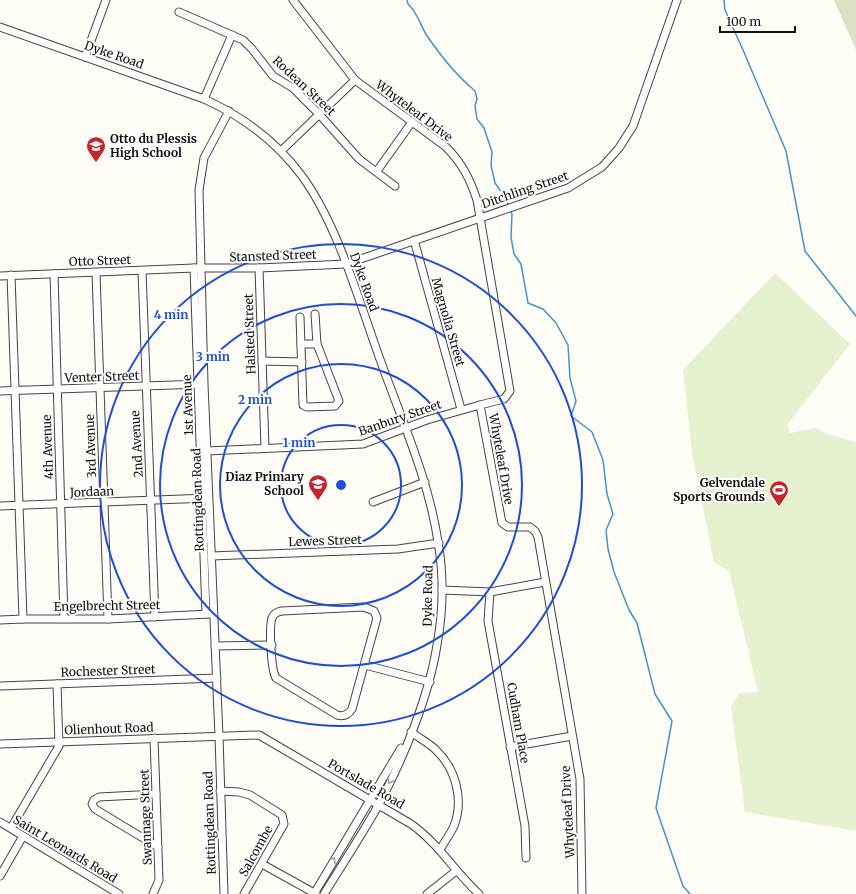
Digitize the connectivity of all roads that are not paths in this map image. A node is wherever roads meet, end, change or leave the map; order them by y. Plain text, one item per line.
1 (106, 0) edge
2 (293, 0) edge
3 (677, 0) edge
4 (179, 12) dead end
5 (0, 27) edge
6 (232, 35) junction
7 (85, 57) junction
8 (355, 80) junction
9 (204, 99) junction
10 (229, 111) junction
11 (319, 114) junction
12 (412, 122) junction
13 (281, 151) junction
14 (376, 172) junction
15 (395, 186) dead end
16 (480, 217) junction
17 (414, 240) junction
18 (346, 264) junction
19 (194, 268) junction
20 (202, 268) junction
21 (259, 268) junction
22 (142, 270) junction
23 (96, 273) junction
24 (54, 274) junction
25 (11, 275) junction
26 (0, 276) edge
27 (315, 314) dead end
28 (300, 317) dead end
29 (301, 344) junction
30 (317, 344) junction
31 (262, 361) junction
32 (302, 362) junction
33 (201, 384) junction
34 (146, 386) junction
35 (99, 388) junction
36 (57, 389) junction
37 (0, 391) edge
38 (15, 391) junction
39 (480, 405) junction
40 (462, 409) junction
41 (405, 429) junction
42 (265, 448) junction
43 (207, 451) junction
44 (425, 482) junction
45 (206, 498) junction
46 (151, 501) junction
47 (104, 502) junction
48 (373, 502) dead end
49 (61, 504) junction
50 (19, 505) junction
51 (0, 506) edge
52 (439, 543) junction
53 (211, 556) junction
54 (545, 582) junction
55 (442, 590) junction
56 (490, 592) junction
57 (206, 614) junction
58 (214, 614) junction
59 (155, 617) junction
60 (108, 618) junction
61 (22, 619) junction
62 (64, 619) junction
63 (0, 620) edge
64 (272, 645) junction
65 (215, 646) junction
66 (365, 665) junction
67 (217, 678) junction
68 (430, 682) junction
69 (57, 684) junction
70 (0, 686) edge
71 (411, 732) junction
72 (219, 736) junction
73 (572, 736) junction
74 (154, 738) junction
75 (59, 742) junction
76 (0, 744) edge
77 (510, 747) junction
78 (220, 791) junction
79 (156, 794) junction
80 (370, 800) junction
81 (379, 805) junction
82 (0, 822) edge
83 (10, 828) junction
84 (23, 836) junction
85 (158, 847) junction
86 (440, 850) junction
87 (526, 858) dead end
88 (262, 864) junction
89 (456, 871) junction
90 (0, 876) edge
91 (119, 894) edge
92 (153, 894) edge
93 (224, 894) edge
94 (244, 894) edge
95 (315, 894) edge
96 (324, 894) edge
97 (427, 894) edge
98 (479, 894) edge
99 (582, 894) edge

1 - 7 street
2 - 8 street, Whyteleaf Drive
3 - 16 street, Ditchling Street
4 - 6 street, Rodean Street
5 - 7 street, Dyke Road
6 - 9 street
6 - 11 street, Rodean Street
7 - 9 street, Dyke Road
8 - 11 street
8 - 12 street, Whyteleaf Drive
9 - 10 street, Dyke Road
10 - 13 street, Dyke Road
10 - 20 street, Rottingdean Road
11 - 13 street
11 - 14 street, Rodean Street
12 - 14 street
12 - 16 street, Whyteleaf Drive
13 - 18 street, Dyke Road
14 - 15 street, Rodean Street
16 - 17 street, Ditchling Street
16 - 39 street, Whyteleaf Drive
17 - 18 street, Ditchling Street
17 - 40 street, Magnolia Street
18 - 21 street, Stansted Street
18 - 41 street, Dyke Road
19 - 20 street, Otto Street
19 - 22 street, Otto Street
19 - 33 street, 1st Avenue
20 - 21 street, Stansted Street
20 - 33 street, Rottingdean Road
21 - 31 street, Halsted Street
22 - 23 street, Otto Street
22 - 34 street, 2nd Avenue
23 - 24 street, Otto Street
23 - 35 street, 3rd Avenue
24 - 25 street, Otto Street
24 - 36 street, 4th Avenue
25 - 26 street, Otto Street
25 - 38 street
27 - 30 street
28 - 29 street
29 - 30 street
29 - 32 street
30 - 32 street
31 - 32 street
31 - 42 street, Halsted Street
33 - 34 street, Venter Street
33 - 43 street, Rottingdean Road
33 - 45 street, 1st Avenue
34 - 35 street, Venter Street
34 - 46 street, 2nd Avenue
35 - 36 street, Venter Street
35 - 47 street, 3rd Avenue
36 - 38 street, Venter Street
36 - 49 street, 4th Avenue
37 - 38 street, Venter Street
38 - 50 street
39 - 40 street, Banbury Street
39 - 54 street, Whyteleaf Drive
40 - 41 street, Banbury Street
41 - 42 street, Banbury Street
41 - 44 street, Dyke Road
42 - 43 street, Banbury Street
43 - 45 street, Rottingdean Road
44 - 48 street
44 - 52 street, Dyke Road
45 - 46 street, Jordaan
45 - 53 street, Rottingdean Road
45 - 57 street, 1st Avenue
46 - 47 street, Jordaan
46 - 59 street, 2nd Avenue
47 - 49 street, Jordaan
47 - 60 street, 3rd Avenue
49 - 50 street, Jordaan
49 - 62 street, 4th Avenue
50 - 51 street, Jordaan
50 - 61 street
52 - 53 street, Lewes Street
52 - 55 street, Dyke Road
53 - 58 street, Rottingdean Road
54 - 56 street
54 - 73 street, Whyteleaf Drive
55 - 56 street
55 - 68 street, Dyke Road
56 - 77 street, Cudham Place
57 - 58 street, Engelbrecht Street
57 - 59 street, Engelbrecht Street
58 - 65 street, Rottingdean Road
59 - 60 street, Engelbrecht Street
60 - 62 street, Engelbrecht Street
61 - 62 street, Engelbrecht Street
61 - 63 street, Engelbrecht Street
64 - 65 street
64 - 66 street
64 - 66 street
65 - 67 street, Rottingdean Road
66 - 68 street
67 - 69 street, Rochester Street
67 - 72 street, Rottingdean Road
68 - 71 street, Dyke Road
69 - 70 street, Rochester Street
69 - 75 street
71 - 80 street, Dyke Road
71 -> 81 street, Dyke Road
71 - 86 street
72 - 74 street, Olienhout Road
72 - 78 street, Rottingdean Road
72 - 80 street, Portslade Road
73 - 77 street
73 - 99 street, Whyteleaf Drive
74 - 75 street, Olienhout Road
74 - 79 street, Swannage Street
75 - 76 street, Olienhout Road
75 - 83 street
77 - 87 street, Cudham Place
78 - 88 street, Salcombe
78 - 93 street, Rottingdean Road
79 - 85 street, Swannage Street
79 - 85 street
80 - 81 street, Portslade Road
95 -> 80 street, Dyke Road
81 - 86 street, Portslade Road
81 - 96 street, Dyke Road
82 - 83 street, Saint Leonards Road
83 - 84 street, Saint Leonards Road
84 - 90 street
84 - 91 street, Saint Leonards Road
85 - 92 street, Swannage Street
86 - 89 street, Portslade Road
88 - 94 street, Salcombe
88 - 95 street
89 - 97 street
89 - 98 street, Portslade Road

